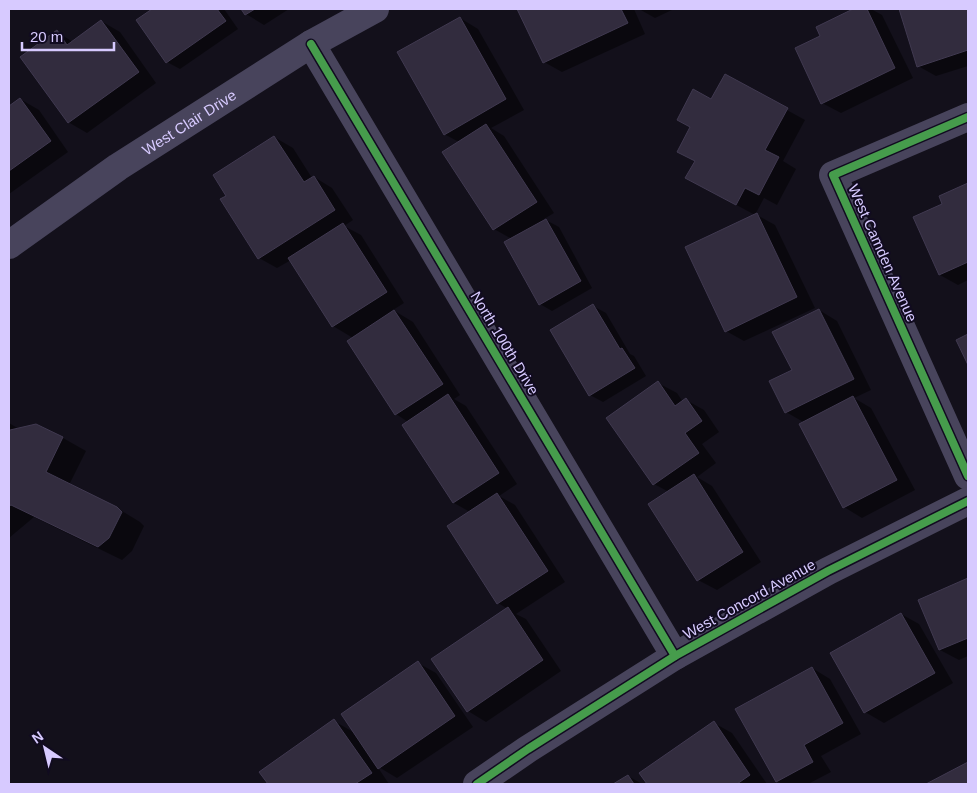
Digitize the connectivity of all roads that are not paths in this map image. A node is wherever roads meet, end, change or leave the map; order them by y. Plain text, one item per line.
1 (375, 9) edge
2 (311, 44) junction
3 (968, 117) edge
4 (9, 245) edge
5 (968, 476) edge
6 (968, 502) edge
7 (675, 656) junction
8 (476, 784) edge

1 - 2 street, West Clair Drive
2 - 4 street, West Clair Drive
2 - 7 street, North 100th Drive
3 - 5 street, West Camden Avenue
6 - 7 street, West Concord Avenue
7 - 8 street, West Concord Avenue

